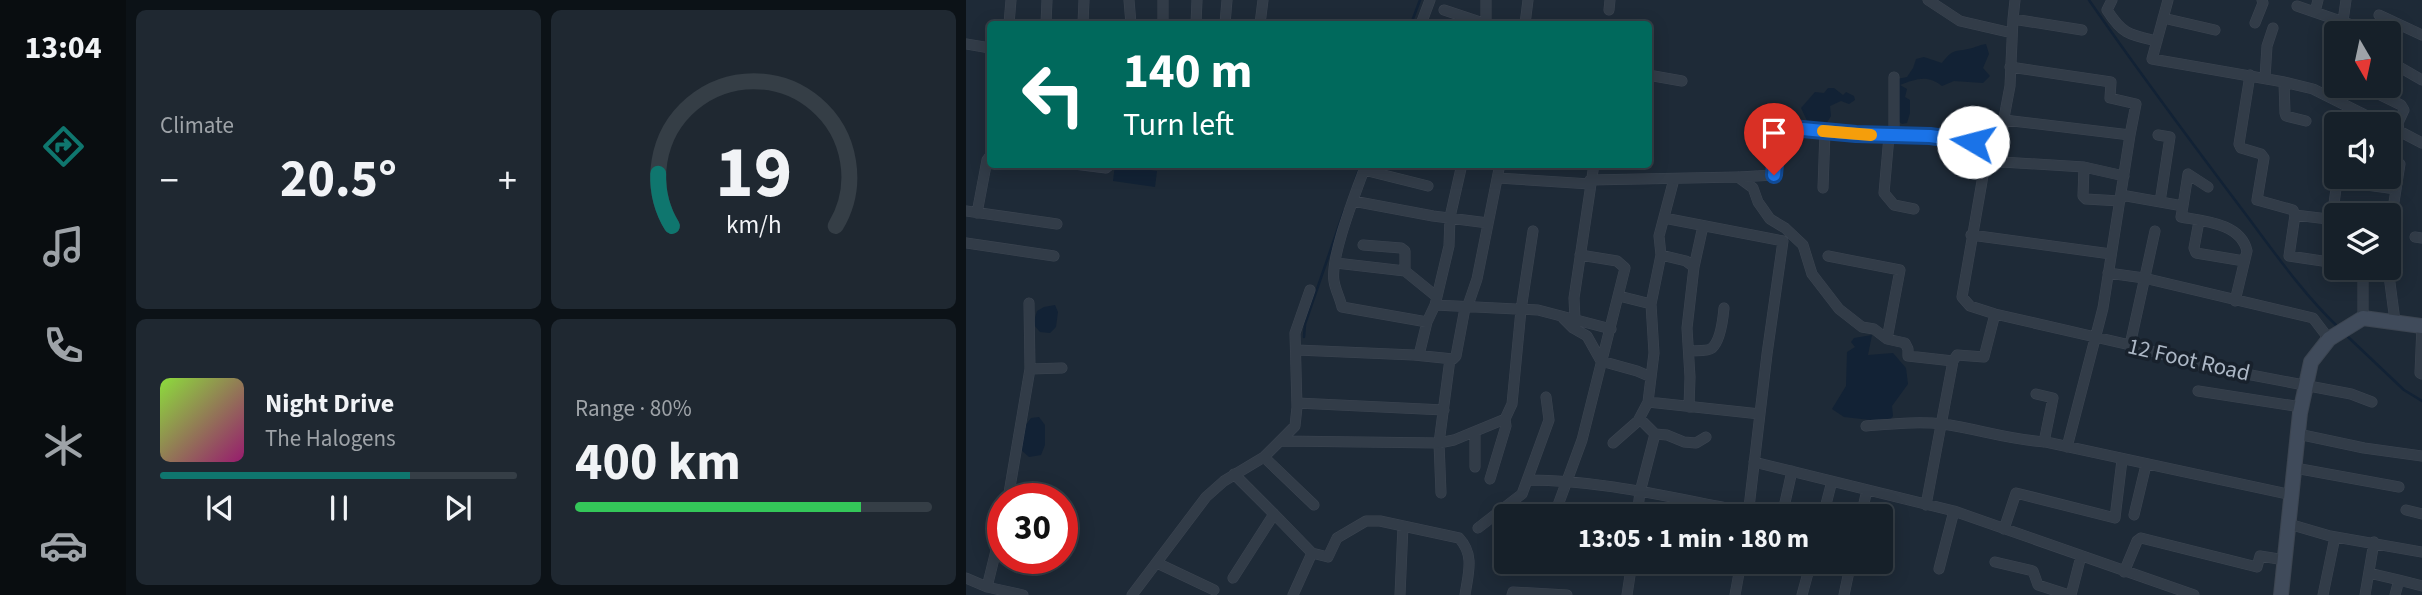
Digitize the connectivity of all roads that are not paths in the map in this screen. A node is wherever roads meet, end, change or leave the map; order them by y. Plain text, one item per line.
1 (1011, 0) edge
2 (1047, 0) edge
3 (1084, 0) edge
4 (1129, 0) edge
5 (1163, 0) edge
6 (1197, 0) edge
7 (1227, 0) edge
8 (1262, 0) edge
9 (1430, 0) edge
10 (1486, 0) edge
11 (1528, 0) edge
12 (1928, 0) edge
13 (2015, 0) edge
14 (2112, 0) edge
15 (2168, 0) edge
16 (2262, 0) edge
17 (2318, 0) edge
18 (2346, 0) edge
19 (2297, 6) dead end
20 (1444, 10) dead end
21 (2315, 12) junction
22 (2379, 15) dead end
23 (2163, 18) junction
24 (2013, 19) junction
25 (1009, 21) edge
26 (1046, 21) edge
27 (1083, 21) edge
28 (1131, 21) edge
29 (1163, 21) edge
30 (1196, 21) edge
31 (1225, 21) edge
32 (1260, 21) edge
33 (1422, 21) edge
34 (1477, 21) edge
35 (1486, 21) edge
36 (1525, 21) edge
37 (2343, 21) joint
38 (2255, 23) dead end
39 (2273, 28) dead end
40 (2082, 30) dead end
41 (2215, 30) dead end
42 (2012, 33) junction
43 (2422, 35) edge
44 (2157, 41) junction
45 (967, 47) edge
46 (987, 48) edge
47 (2010, 67) junction
48 (2401, 68) edge
49 (2250, 75) junction
50 (1652, 76) edge
51 (1894, 77) dead end
52 (2265, 78) junction
53 (2422, 80) edge
54 (1682, 81) dead end
55 (2284, 82) junction
56 (2387, 98) edge
57 (2359, 112) edge
58 (2004, 120) junction
59 (2306, 121) dead end
60 (1825, 131) junction
61 (2130, 135) junction
62 (2158, 135) dead end
63 (1892, 136) junction
64 (2002, 143) junction
65 (2422, 143) edge
66 (987, 160) edge
67 (2001, 162) junction
68 (2084, 167) junction
69 (1365, 168) edge
70 (1368, 168) edge
71 (1461, 168) edge
72 (1499, 168) edge
73 (1593, 168) edge
74 (2124, 176) junction
75 (1738, 177) junction
76 (1498, 178) junction
77 (1674, 179) junction
78 (1590, 182) junction
79 (1429, 186) dead end
80 (2208, 187) dead end
81 (1823, 188) dead end
82 (2396, 190) joint
83 (2120, 198) junction
84 (1353, 201) junction
85 (2160, 202) junction
86 (2335, 203) edge
87 (2395, 203) edge
88 (2183, 205) junction
89 (1914, 209) dead end
90 (971, 212) edge
91 (2295, 215) junction
92 (1450, 217) junction
93 (1664, 218) junction
94 (2324, 219) edge
95 (2199, 220) junction
96 (1488, 223) junction
97 (1057, 224) dead end
98 (1703, 226) junction
99 (1533, 231) dead end
100 (2155, 231) dead end
101 (1971, 235) junction
102 (966, 243) edge
103 (1363, 245) dead end
104 (2111, 254) junction
105 (1580, 255) junction
106 (1661, 255) junction
107 (1054, 256) dead end
108 (1828, 256) dead end
109 (2244, 261) junction
110 (2324, 261) edge
111 (1336, 263) junction
112 (1694, 267) junction
113 (1405, 271) junction
114 (2108, 272) junction
115 (2144, 278) junction
116 (2363, 280) edge
117 (2390, 280) edge
118 (1310, 290) dead end
119 (1619, 296) junction
120 (1436, 301) junction
121 (2235, 301) junction
122 (1029, 303) dead end
123 (1651, 304) junction
124 (1466, 308) junction
125 (1724, 308) dead end
126 (1521, 310) junction
127 (1995, 314) junction
128 (1563, 317) junction
129 (2363, 318) junction
130 (1575, 320) junction
131 (2395, 321) junction
132 (1427, 322) junction
133 (2422, 326) edge
134 (1611, 329) junction
135 (2337, 335) junction
136 (2096, 338) junction
137 (1887, 339) junction
138 (2130, 345) junction
139 (1297, 350) junction
140 (1689, 351) junction
141 (1419, 355) junction
142 (1450, 359) junction
143 (1601, 361) junction
144 (1953, 361) junction
145 (1062, 368) dead end
146 (1030, 369) junction
147 (2422, 374) edge
148 (1651, 377) junction
149 (2306, 385) junction
150 (2198, 391) dead end
151 (2036, 394) dead end
152 (1546, 397) dead end
153 (1648, 401) junction
154 (2372, 402) dead end
155 (1297, 403) junction
156 (1689, 407) junction
157 (2301, 407) junction
158 (1444, 410) junction
159 (1760, 414) junction
160 (1505, 419) junction
161 (1640, 419) junction
162 (1943, 424) junction
163 (1866, 426) dead end
164 (1475, 432) junction
165 (1655, 434) junction
166 (2298, 434) junction
167 (1706, 437) dead end
168 (1282, 441) junction
169 (2044, 442) junction
170 (1439, 443) junction
171 (1613, 443) dead end
172 (2067, 447) junction
173 (2422, 456) edge
174 (1264, 457) junction
175 (2122, 460) junction
176 (1754, 461) junction
177 (2146, 465) junction
178 (1475, 467) dead end
179 (2295, 468) junction
180 (1792, 471) junction
181 (1234, 474) junction
182 (1490, 480) dead end
183 (1529, 481) junction
184 (1832, 481) junction
185 (1567, 482) junction
186 (1011, 483) edge
187 (2399, 487) dead end
188 (1867, 490) junction
189 (1640, 492) junction
190 (1441, 493) dead end
191 (2292, 495) junction
192 (1559, 504) edge
193 (1638, 504) edge
194 (1699, 504) edge
195 (1749, 504) edge
196 (1785, 504) edge
197 (1826, 504) edge
198 (1864, 504) edge
199 (1314, 505) dead end
200 (1926, 505) junction
201 (1954, 510) junction
202 (2406, 510) dead end
203 (1274, 514) junction
204 (2134, 514) dead end
205 (2422, 514) edge
206 (2289, 524) junction
207 (1403, 526) junction
208 (1478, 528) dead end
209 (2004, 529) junction
210 (2336, 537) junction
211 (2374, 542) junction
212 (2422, 552) edge
213 (1312, 553) junction
214 (2081, 556) junction
215 (2285, 560) junction
216 (1995, 562) dead end
217 (1157, 563) junction
218 (1939, 569) dead end
219 (2124, 572) junction
220 (2369, 573) junction
221 (990, 574) edge
222 (1630, 574) edge
223 (1739, 574) edge
224 (1808, 574) edge
225 (1848, 574) edge
226 (1233, 579) dead end
227 (971, 580) edge
228 (2399, 580) junction
229 (2422, 586) edge
230 (987, 587) junction
231 (1214, 590) dead end
232 (976, 595) edge
233 (1023, 595) edge
234 (1132, 595) edge
235 (1293, 595) edge
236 (1400, 595) edge
237 (1465, 595) edge
238 (1512, 595) edge
239 (1567, 595) edge
240 (1627, 595) edge
241 (1735, 595) edge
242 (1802, 595) edge
243 (1844, 595) edge
244 (2070, 595) edge
245 (2194, 595) edge
246 (2281, 595) edge
247 (2323, 595) edge
248 (2365, 595) edge
249 (2395, 595) edge

1 - 25 street
2 - 26 street
3 - 27 street
4 - 28 street
5 - 29 street
6 - 30 street
7 - 31 street
8 - 32 street
9 - 33 street
10 - 35 street
11 - 36 street
12 - 42 street
13 - 24 street
14 - 44 street
15 - 23 street
16 - 38 street
17 - 21 street
18 - 37 street
19 - 21 street
20 - 34 street
21 - 37 street
22 - 43 street
23 - 41 street
23 - 44 street
24 - 40 street
24 - 42 street
39 - 52 street
42 - 47 street
44 - 49 street
45 - 46 street
47 - 58 street
47 - 61 street
48 - 53 street
49 - 52 street
49 - 91 street
50 - 54 street
51 - 63 street
52 - 55 street
55 - 57 street
55 - 59 street
56 - 65 street
58 - 61 street
58 - 64 street
60 - 63 street
60 - 75 street
60 - 81 street
61 - 74 street
62 - 85 street
63 - 64 street
63 - 89 street
64 - 67 street
66 - 90 street
67 - 68 street
67 - 101 street
68 - 74 street
68 - 83 street
69 - 84 street
70 - 79 street
71 - 92 street
72 - 76 street
73 - 78 street
74 - 83 street
75 - 77 street
75 - 137 street
76 - 78 street
76 - 96 street
77 - 78 street
77 - 93 street
78 - 105 street
80 - 88 street
82 - 86 street
82 - 87 street
83 - 85 street
83 - 104 street
84 - 92 street
84 - 111 street
85 - 88 street
88 - 95 street
90 - 97 street
91 - 94 street
91 - 110 street
92 - 96 street
92 - 120 street
93 - 98 street
93 - 106 street
95 - 109 street
95 - 109 street
96 - 124 street
98 - 112 street
98 - 159 street
99 - 126 street
100 - 115 street
101 - 104 street
101 - 127 street, 12 Foot Road
102 - 107 street
103 - 113 street
104 - 114 street
105 - 119 street
105 - 130 street
106 - 112 street
106 - 123 street
108 - 137 street
109 - 121 street
111 - 113 street
111 - 132 street
112 - 140 street
113 - 120 street
114 - 115 street
114 - 136 street
115 - 121 street
115 - 138 street
116 - 129 street
117 - 131 street
118 - 139 street
119 - 123 street
119 - 134 street
120 - 124 street
120 - 132 street
121 - 135 street
122 - 146 street
123 - 148 street
124 - 126 street
124 - 142 street
125 - 140 street
126 - 128 street
126 - 160 street
127 - 136 street, 12 Foot Road
127 - 144 street
128 - 130 street
128 - 143 street
129 - 131 street
129 - 135 street
130 - 134 street
131 - 133 street
132 - 141 street
133 - 147 street
134 - 143 street
135 - 149 street
136 - 138 street, 12 Foot Road
136 - 172 street
137 - 144 street
138 - 149 street, 12 Foot Road
139 - 141 street
139 - 155 street
140 - 156 street
141 - 142 street
142 - 158 street
143 - 148 street
143 - 185 street
144 - 162 street
145 - 146 street
146 - 186 street
148 - 153 street
149 - 154 street, 12 Foot Road
149 - 157 street
150 - 157 street
151 - 169 street
152 - 183 street
153 - 156 street
153 - 161 street
155 - 158 street
155 - 168 street
156 - 159 street
157 - 166 street
158 - 170 street
159 - 176 street
160 - 164 street
160 - 182 street
161 - 165 street
161 - 171 street
162 - 163 street
162 - 169 street
162 - 200 street
164 - 170 street
164 - 178 street
165 - 167 street
165 - 189 street
166 - 173 street
166 - 179 street
168 - 170 street
168 - 174 street
169 - 172 street
170 - 190 street
172 - 175 street
174 - 181 street
174 - 199 street
175 - 177 street
175 - 209 street
176 - 180 street
176 - 195 street
177 - 191 street
177 - 204 street
179 - 187 street
179 - 191 street
180 - 184 street
180 - 196 street
181 - 203 street
181 - 217 street
183 - 185 street
183 - 208 street
184 - 188 street
184 - 197 street
185 - 189 street
185 - 192 street
188 - 198 street
188 - 200 street
189 - 193 street
189 - 194 street
191 - 206 street
200 - 201 street
201 - 209 street
201 - 218 street
202 - 205 street
203 - 213 street
203 - 226 street
206 - 210 street
206 - 215 street
207 - 213 street
207 - 236 street
207 - 237 street
209 - 214 street
210 - 211 street
210 - 247 street
211 - 212 street
211 - 220 street
213 - 235 street
214 - 219 street
214 - 244 street
215 - 219 street
215 - 246 street
216 - 244 street
217 - 231 street
217 - 234 street
219 - 245 street
220 - 228 street
220 - 248 street
221 - 230 street
222 - 240 street
223 - 241 street
224 - 242 street
225 - 243 street
227 - 230 street
227 - 232 street
228 - 229 street
228 - 249 street
230 - 233 street
238 - 239 street

